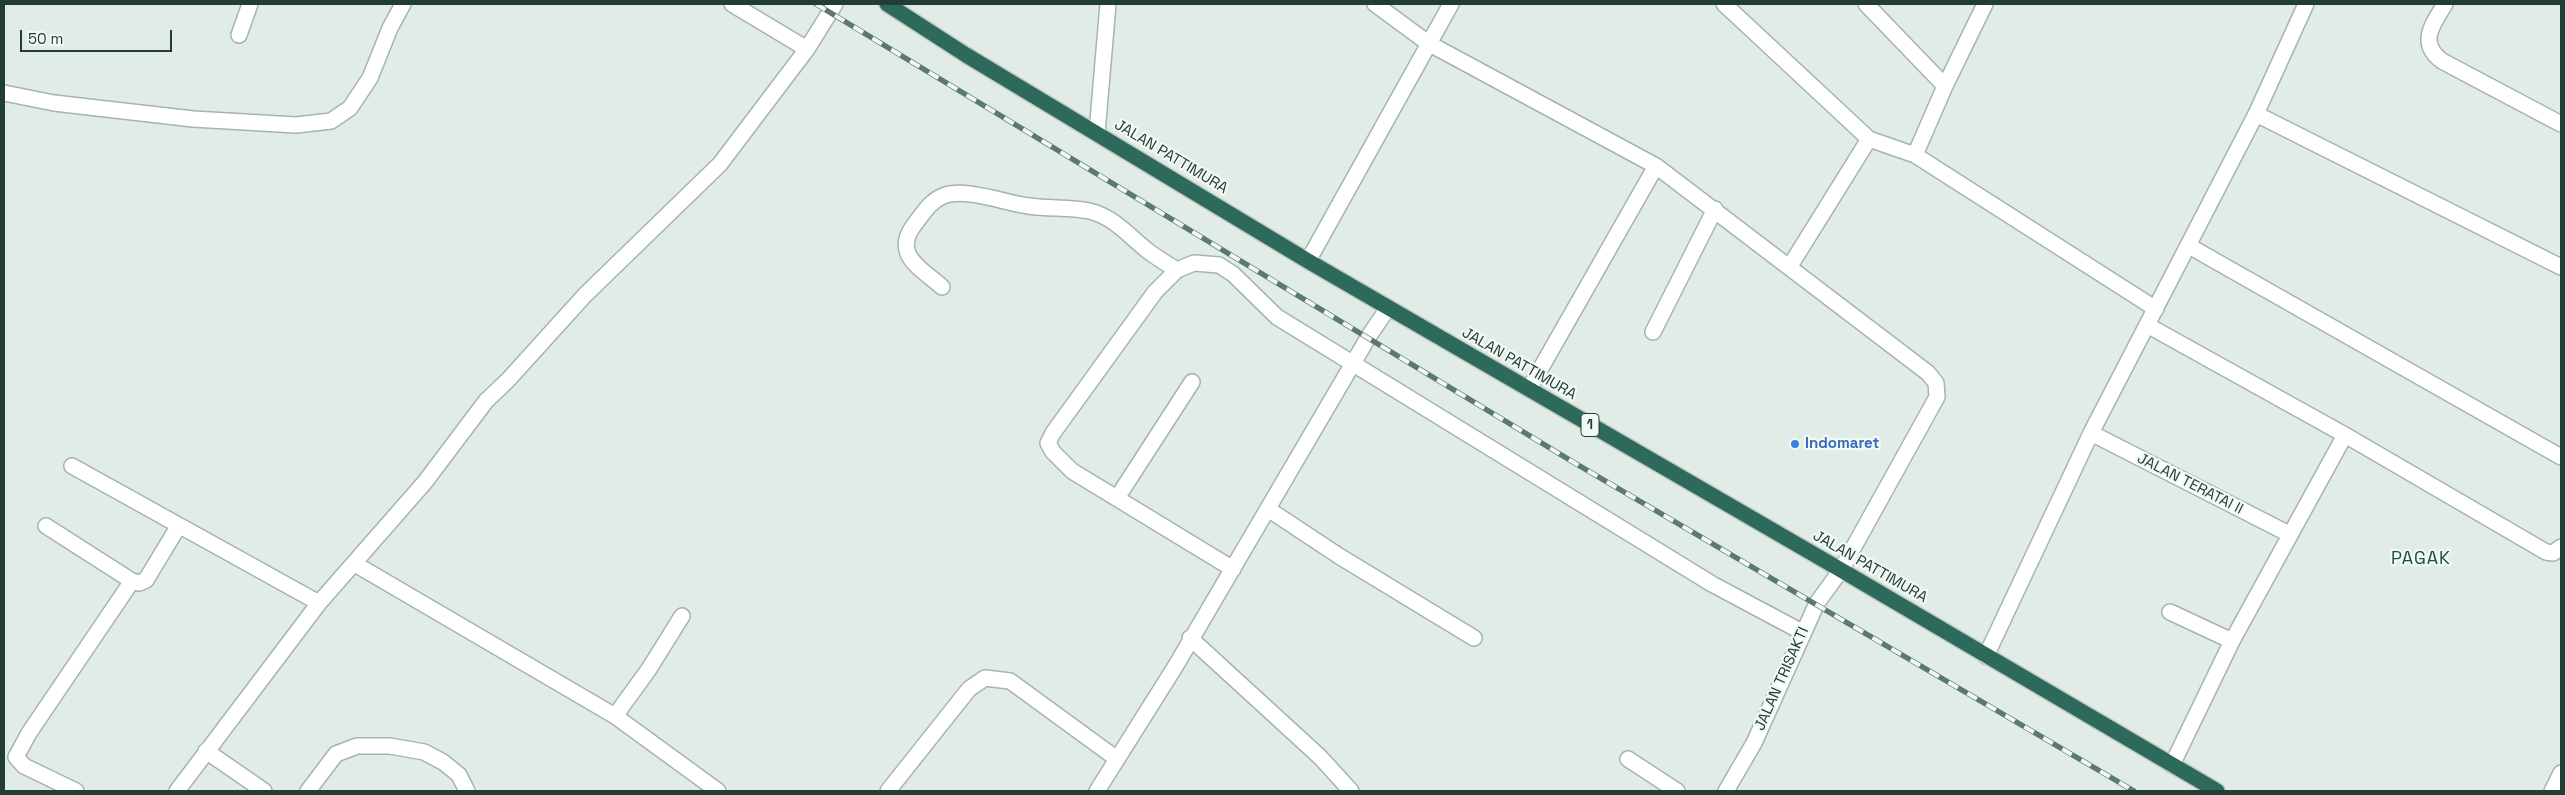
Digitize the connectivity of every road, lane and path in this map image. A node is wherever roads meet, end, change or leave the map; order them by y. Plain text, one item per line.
1 (250, 4) edge
2 (403, 4) edge
3 (732, 4) edge
4 (834, 4) edge
5 (887, 4) edge
6 (1108, 4) edge
7 (1375, 4) edge
8 (1451, 4) edge
9 (1724, 4) edge
10 (1866, 4) edge
11 (1985, 4) edge
12 (2306, 4) edge
13 (2445, 4) edge
14 (239, 35) dead end
15 (1428, 43) junction
16 (807, 49) junction
17 (1945, 86) junction
18 (4, 93) edge
19 (2256, 114) junction
20 (2561, 124) edge
21 (1097, 133) junction
22 (1869, 139) junction
23 (1915, 155) junction
24 (1656, 166) junction
25 (1715, 209) junction
26 (2188, 246) junction
27 (1308, 261) junction
28 (1790, 266) junction
29 (2561, 267) edge
30 (1176, 270) junction
31 (942, 287) dead end
32 (1388, 308) junction
33 (2156, 308) junction
34 (2147, 325) junction
35 (1652, 332) dead end
36 (1353, 365) junction
37 (1192, 382) dead end
38 (1529, 389) junction
39 (2091, 433) junction
40 (2345, 436) junction
41 (2561, 457) edge
42 (72, 466) dead end
43 (1116, 498) junction
44 (1268, 509) junction
45 (46, 526) dead end
46 (178, 527) junction
47 (2289, 534) junction
48 (2561, 547) edge
49 (355, 564) junction
50 (1233, 569) junction
51 (1841, 570) junction
52 (132, 581) junction
53 (319, 603) junction
54 (2170, 612) dead end
55 (682, 616) dead end
56 (1802, 632) junction
57 (1190, 638) junction
58 (1474, 638) dead end
59 (2232, 641) junction
60 (1986, 656) junction
61 (615, 716) junction
62 (206, 751) junction
63 (1117, 759) junction
64 (1628, 759) dead end
65 (2172, 765) junction
66 (2561, 773) edge
67 (76, 791) edge
68 (177, 791) edge
69 (264, 791) edge
70 (308, 791) edge
71 (466, 791) edge
72 (716, 791) edge
73 (888, 791) edge
74 (1097, 791) edge
75 (1351, 791) edge
76 (1677, 791) edge
77 (1726, 791) edge
78 (2217, 791) edge
79 (2552, 791) edge

1 - 14 street
2 - 18 street
3 - 16 street
4 - 16 street
5 - 21 highway, JALAN PATTIMURA / 1
6 - 21 street
7 - 15 street, JALAN TRISAKTI
8 - 15 street
9 - 22 street
10 - 17 street
11 - 17 street
12 - 19 street
13 - 20 street
15 - 24 street, JALAN TRISAKTI
15 - 27 street
16 - 49 street
17 - 23 street
19 - 26 street
19 - 29 street
21 - 27 highway, JALAN PATTIMURA / 1
22 - 23 street
22 - 28 street
23 - 33 street
24 - 25 street, JALAN TRISAKTI
24 - 38 street
25 - 28 street, JALAN TRISAKTI
25 - 35 street
26 - 33 street
26 - 41 street
27 - 32 highway, JALAN PATTIMURA / 1
28 - 51 street, JALAN TRISAKTI
30 - 31 street
30 - 36 street
30 - 43 street
32 - 36 street
32 - 38 highway, JALAN PATTIMURA / 1
33 - 34 street
34 - 39 street
34 - 40 street
36 - 44 street
36 - 56 street
37 - 43 street
38 - 51 highway, JALAN PATTIMURA / 1
39 - 47 street, JALAN TERATAI II
39 - 60 street
40 - 47 street
40 - 48 street
42 - 46 street
43 - 50 street
44 - 50 street
44 - 58 street
45 - 52 street
46 - 52 street
46 - 53 street
47 - 59 street
49 - 53 street
49 - 61 street
50 - 57 street
51 - 56 street, JALAN TRISAKTI
51 - 60 highway, JALAN PATTIMURA / 1
52 - 67 street
53 - 62 street
54 - 59 street
55 - 61 street
56 - 77 street, JALAN TRISAKTI
57 - 63 street
57 - 75 street
59 - 65 street
60 - 65 highway, JALAN PATTIMURA / 1
61 - 72 street
62 - 68 street
62 - 69 street
63 - 73 street
63 - 74 street
64 - 76 street
65 - 78 highway, JALAN PATTIMURA / 1
66 - 79 street
70 - 71 street

